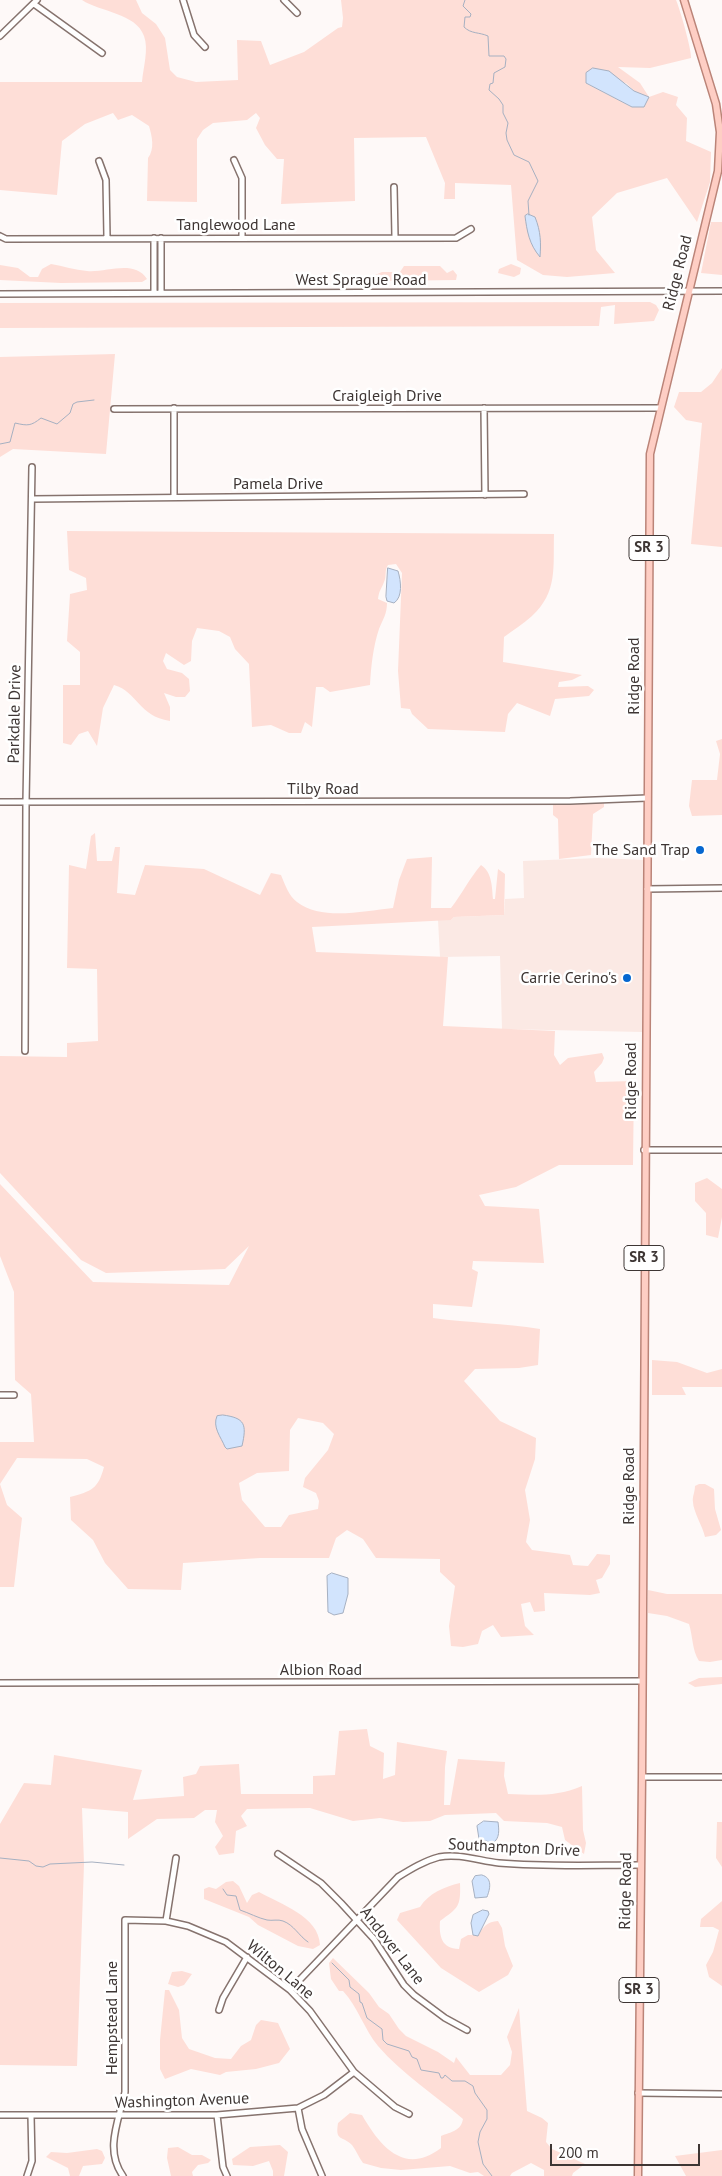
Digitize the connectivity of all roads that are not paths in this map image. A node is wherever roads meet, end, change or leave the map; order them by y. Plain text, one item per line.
1 (183, 0) edge
2 (284, 0) edge
3 (684, 0) edge
4 (36, 2) edge
5 (297, 13) dead end
6 (0, 36) edge
7 (205, 47) dead end
8 (102, 53) dead end
9 (234, 160) dead end
10 (99, 161) dead end
11 (394, 186) dead end
12 (472, 229) dead end
13 (0, 236) edge
14 (107, 237) junction
15 (242, 237) junction
16 (395, 237) junction
17 (154, 238) junction
18 (161, 238) junction
19 (690, 290) junction
20 (722, 291) edge
21 (154, 293) junction
22 (161, 293) junction
23 (0, 294) edge
24 (174, 408) junction
25 (484, 408) junction
26 (660, 408) junction
27 (114, 409) dead end
28 (32, 467) dead end
29 (524, 494) dead end
30 (485, 495) junction
31 (174, 497) junction
32 (32, 499) junction
33 (647, 798) junction
34 (0, 802) edge
35 (26, 802) junction
36 (722, 888) edge
37 (647, 889) junction
38 (25, 1051) dead end
39 (644, 1150) junction
40 (722, 1150) edge
41 (0, 1395) edge
42 (14, 1395) dead end
43 (642, 1681) junction
44 (0, 1683) edge
45 (642, 1777) junction
46 (722, 1777) edge
47 (278, 1854) dead end
48 (176, 1858) dead end
49 (640, 1865) junction
50 (125, 1920) joint
51 (355, 1920) junction
52 (166, 1922) junction
53 (247, 1957) junction
54 (290, 1990) junction
55 (219, 2010) dead end
56 (467, 2030) dead end
57 (354, 2072) junction
58 (638, 2093) junction
59 (722, 2094) edge
60 (298, 2108) junction
61 (218, 2114) junction
62 (409, 2114) dead end
63 (0, 2116) edge
64 (31, 2116) junction
65 (119, 2116) junction
66 (27, 2176) edge
67 (124, 2176) edge
68 (227, 2176) edge
69 (322, 2176) edge
70 (638, 2176) edge

1 - 7 street
2 - 5 street
3 - 19 main road, Ridge Road / SR 3
4 - 6 street
4 - 8 street
9 - 15 street
10 - 14 street
11 - 16 street
12 - 16 street, Tanglewood Lane
13 - 14 street, Tanglewood Lane
14 - 17 street, Tanglewood Lane
15 - 16 street, Tanglewood Lane
15 - 18 street, Tanglewood Lane
17 - 18 street, Tanglewood Lane
17 - 21 street
18 - 22 street
19 - 20 street, West Sprague Road
19 - 22 street, West Sprague Road
19 - 26 main road, Ridge Road / SR 3
21 - 22 street, West Sprague Road
21 - 23 street, West Sprague Road
24 - 25 street, Craigleigh Drive
24 - 27 street, Craigleigh Drive
24 - 31 street
25 - 26 street, Craigleigh Drive
25 - 30 street
26 - 33 main road, Ridge Road / SR 3
28 - 32 street, Parkdale Drive
29 - 30 street, Pamela Drive
30 - 31 street, Pamela Drive
31 - 32 street, Pamela Drive
32 - 35 street, Parkdale Drive
33 - 35 street, Tilby Road
33 - 37 main road, Ridge Road / SR 3
34 - 35 street, Tilby Road
35 - 38 street, Parkdale Drive
36 - 37 street
37 - 39 main road, Ridge Road / SR 3
39 - 40 street
39 - 43 main road, Ridge Road / SR 3
41 - 42 street
43 - 44 street, Albion Road
43 - 45 main road, Ridge Road / SR 3
45 - 46 street
45 - 49 main road, Ridge Road / SR 3
47 - 51 street, Andover Lane
48 - 52 street
49 - 51 street, Southampton Drive
49 - 58 main road, Ridge Road / SR 3
50 - 52 street, Wilton Lane
50 - 65 street, Hempstead Lane
51 - 54 street, Southampton Drive
51 - 56 street, Andover Lane
52 - 53 street, Wilton Lane
53 - 54 street, Wilton Lane
53 - 55 street
54 - 57 street, Wilton Lane
57 - 60 street, Washington Avenue
57 - 62 street, Wilton Lane
58 - 59 street
58 - 70 main road, Ridge Road / SR 3
60 - 61 street, Washington Avenue
60 - 69 street
61 - 65 street, Washington Avenue
61 - 68 street
63 - 64 street, Washington Avenue
64 - 65 street, Washington Avenue
64 - 66 street
65 - 67 street, Hempstead Lane

